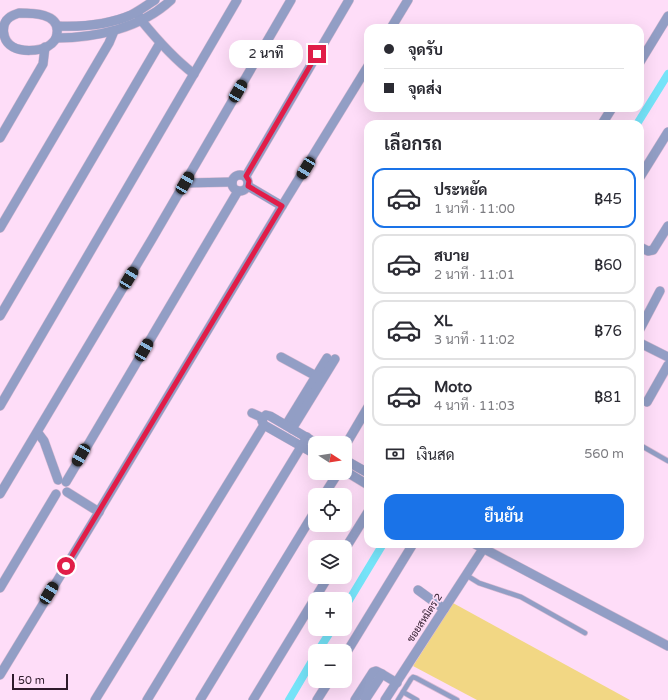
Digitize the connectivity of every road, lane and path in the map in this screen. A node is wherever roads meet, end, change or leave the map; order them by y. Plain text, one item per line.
1 (155, 0) edge
2 (172, 0) edge
3 (237, 0) edge
4 (291, 0) edge
5 (349, 0) edge
6 (408, 0) edge
7 (137, 11) junction
8 (668, 16) edge
9 (3, 20) edge
10 (141, 20) junction
11 (393, 24) edge
12 (57, 26) junction
13 (114, 31) junction
14 (56, 38) junction
15 (2, 39) edge
16 (160, 44) junction
17 (45, 47) junction
18 (644, 55) edge
19 (364, 73) edge
20 (194, 74) junction
21 (668, 132) edge
22 (0, 138) edge
23 (644, 171) edge
24 (246, 176) junction
25 (232, 182) junction
26 (185, 183) junction
27 (248, 186) junction
28 (238, 191) junction
29 (282, 206) junction
30 (668, 226) edge
31 (0, 228) edge
32 (644, 249) edge
33 (660, 291) dead end
34 (0, 316) edge
35 (644, 321) edge
36 (644, 344) edge
37 (668, 357) edge
38 (281, 358) dead end
39 (668, 365) edge
40 (316, 376) junction
41 (647, 402) dead end
42 (0, 406) edge
43 (252, 413) dead end
44 (364, 414) edge
45 (264, 421) junction
46 (289, 427) junction
47 (38, 433) junction
48 (351, 436) edge
49 (307, 438) joint
50 (301, 446) junction
51 (644, 447) edge
52 (308, 450) edge
53 (668, 461) edge
54 (352, 464) edge
55 (364, 471) edge
56 (352, 475) edge
57 (62, 481) junction
58 (364, 483) edge
59 (67, 492) junction
60 (0, 494) edge
61 (56, 494) junction
62 (99, 512) junction
63 (364, 518) edge
64 (308, 522) edge
65 (351, 540) edge
66 (411, 548) edge
67 (479, 548) edge
68 (484, 548) edge
69 (466, 575) junction
70 (324, 584) edge
71 (0, 588) edge
72 (418, 590) dead end
73 (444, 609) junction
74 (585, 633) dead end
75 (352, 644) edge
76 (668, 646) edge
77 (382, 674) junction
78 (0, 675) edge
79 (397, 683) junction
80 (325, 688) edge
81 (403, 692) junction
82 (96, 700) edge
83 (147, 700) edge
84 (200, 700) edge
85 (254, 700) edge
86 (317, 700) edge
87 (355, 700) edge
88 (365, 700) edge
89 (385, 700) edge
90 (398, 700) edge
91 (417, 700) edge
92 (457, 700) edge

1 - 7 street
2 - 10 street
3 - 20 street
4 - 26 street
5 - 24 street
6 - 11 street
7 - 10 street
7 - 12 street
8 - 18 street
9 - 12 street
9 - 15 street
10 - 13 street
10 - 16 street
12 - 14 street
13 - 14 street
13 - 31 street
14 - 17 street
15 - 17 street
16 - 20 street
16 - 34 street
17 - 22 street
19 - 29 street
20 - 42 street
21 - 23 street
24 - 25 street
24 - 27 street
25 - 26 street
25 - 28 street
26 - 47 street
27 - 28 street
27 - 29 street
28 - 57 street
29 - 62 street
30 - 32 street
33 - 35 street
36 - 37 street
38 - 40 street
39 - 41 street
40 - 46 street
40 - 46 street
43 - 45 street
44 - 48 street
45 - 46 street
45 - 50 street
45 - 82 street
46 - 49 street
47 - 57 street
47 - 60 street
49 - 50 street
50 - 52 street
50 - 83 street
51 - 53 lane
54 - 55 street
56 - 58 street
57 - 59 street
57 - 61 street
59 - 61 street
59 - 62 street
61 - 71 street
62 - 78 street
63 - 65 street
64 - 84 street
66 - 75 street
67 - 69 street, ซอยสหมิตร 2
68 - 76 street
69 - 73 street, ซอยสหมิตร 2
69 - 74 lane
70 - 85 street
72 - 73 street
73 - 79 street, ซอยสหมิตร 2
77 - 79 street
77 - 87 street
77 - 88 street
79 - 89 street, ซอยสหมิตร 2
80 - 86 street
81 - 90 lane
81 - 91 lane
81 - 92 lane

